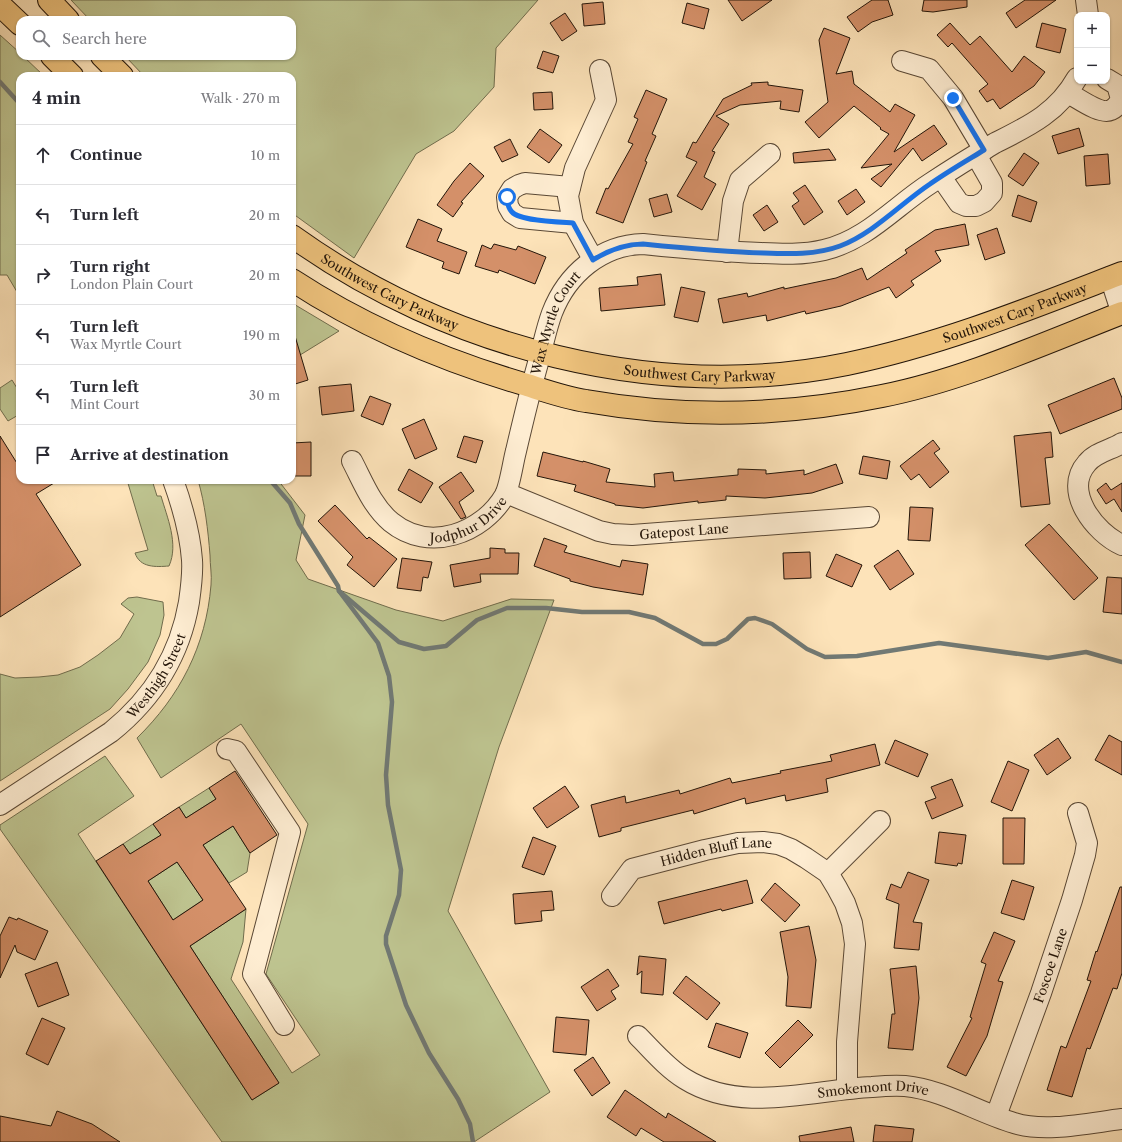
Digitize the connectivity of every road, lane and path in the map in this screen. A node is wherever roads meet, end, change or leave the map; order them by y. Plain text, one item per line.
1 (49, 0) edge
2 (1086, 0) edge
3 (0, 6) edge
4 (1088, 12) edge
5 (64, 16) edge
6 (16, 20) edge
7 (56, 60) edge
8 (106, 60) edge
9 (902, 61) dead end
10 (600, 70) dead end
11 (68, 72) edge
12 (118, 72) edge
13 (1110, 81) edge
14 (1073, 86) edge
15 (980, 152) junction
16 (770, 154) dead end
17 (941, 177) junction
18 (570, 187) junction
19 (573, 223) junction
20 (296, 239) edge
21 (727, 252) junction
22 (593, 260) junction
23 (1116, 275) edge
24 (296, 282) edge
25 (1122, 314) edge
26 (541, 353) junction
27 (532, 386) junction
28 (1122, 443) edge
29 (352, 461) dead end
30 (175, 484) edge
31 (506, 493) junction
32 (869, 517) dead end
33 (1122, 545) edge
34 (227, 749) dead end
35 (0, 805) edge
36 (1078, 813) dead end
37 (880, 821) dead end
38 (828, 873) junction
39 (612, 896) dead end
40 (284, 1025) dead end
41 (638, 1036) dead end
42 (847, 1088) junction
43 (996, 1116) junction
44 (1122, 1119) edge

1 - 5 main road
2 - 4 street
3 - 6 main road
7 - 11 main road
8 - 12 main road
9 - 15 street
10 - 18 street
13 - 14 street
14 - 15 street, Wax Myrtle Court
15 - 17 street, Wax Myrtle Court
15 - 17 street
16 - 21 street
17 - 21 street, Wax Myrtle Court
18 - 19 street
18 - 19 street
19 - 22 street
20 - 26 main road, Southwest Cary Parkway
21 - 22 street, Wax Myrtle Court
22 - 26 street, Wax Myrtle Court
23 - 25 street
23 - 26 main road, Southwest Cary Parkway
24 - 27 main road
25 - 27 main road
26 - 27 street, Wax Myrtle Court
27 - 31 street, Jodphur Drive
28 - 33 street
29 - 31 street, Jodphur Drive
30 - 35 street, Westhigh Street
31 - 32 street, Gatepost Lane
34 - 40 street
36 - 43 street, Foscoe Lane
37 - 38 street
38 - 39 street, Hidden Bluff Lane
38 - 42 street, Hidden Bluff Lane
41 - 42 street, Smokemont Drive
42 - 43 street, Smokemont Drive
43 - 44 street, Smokemont Drive

